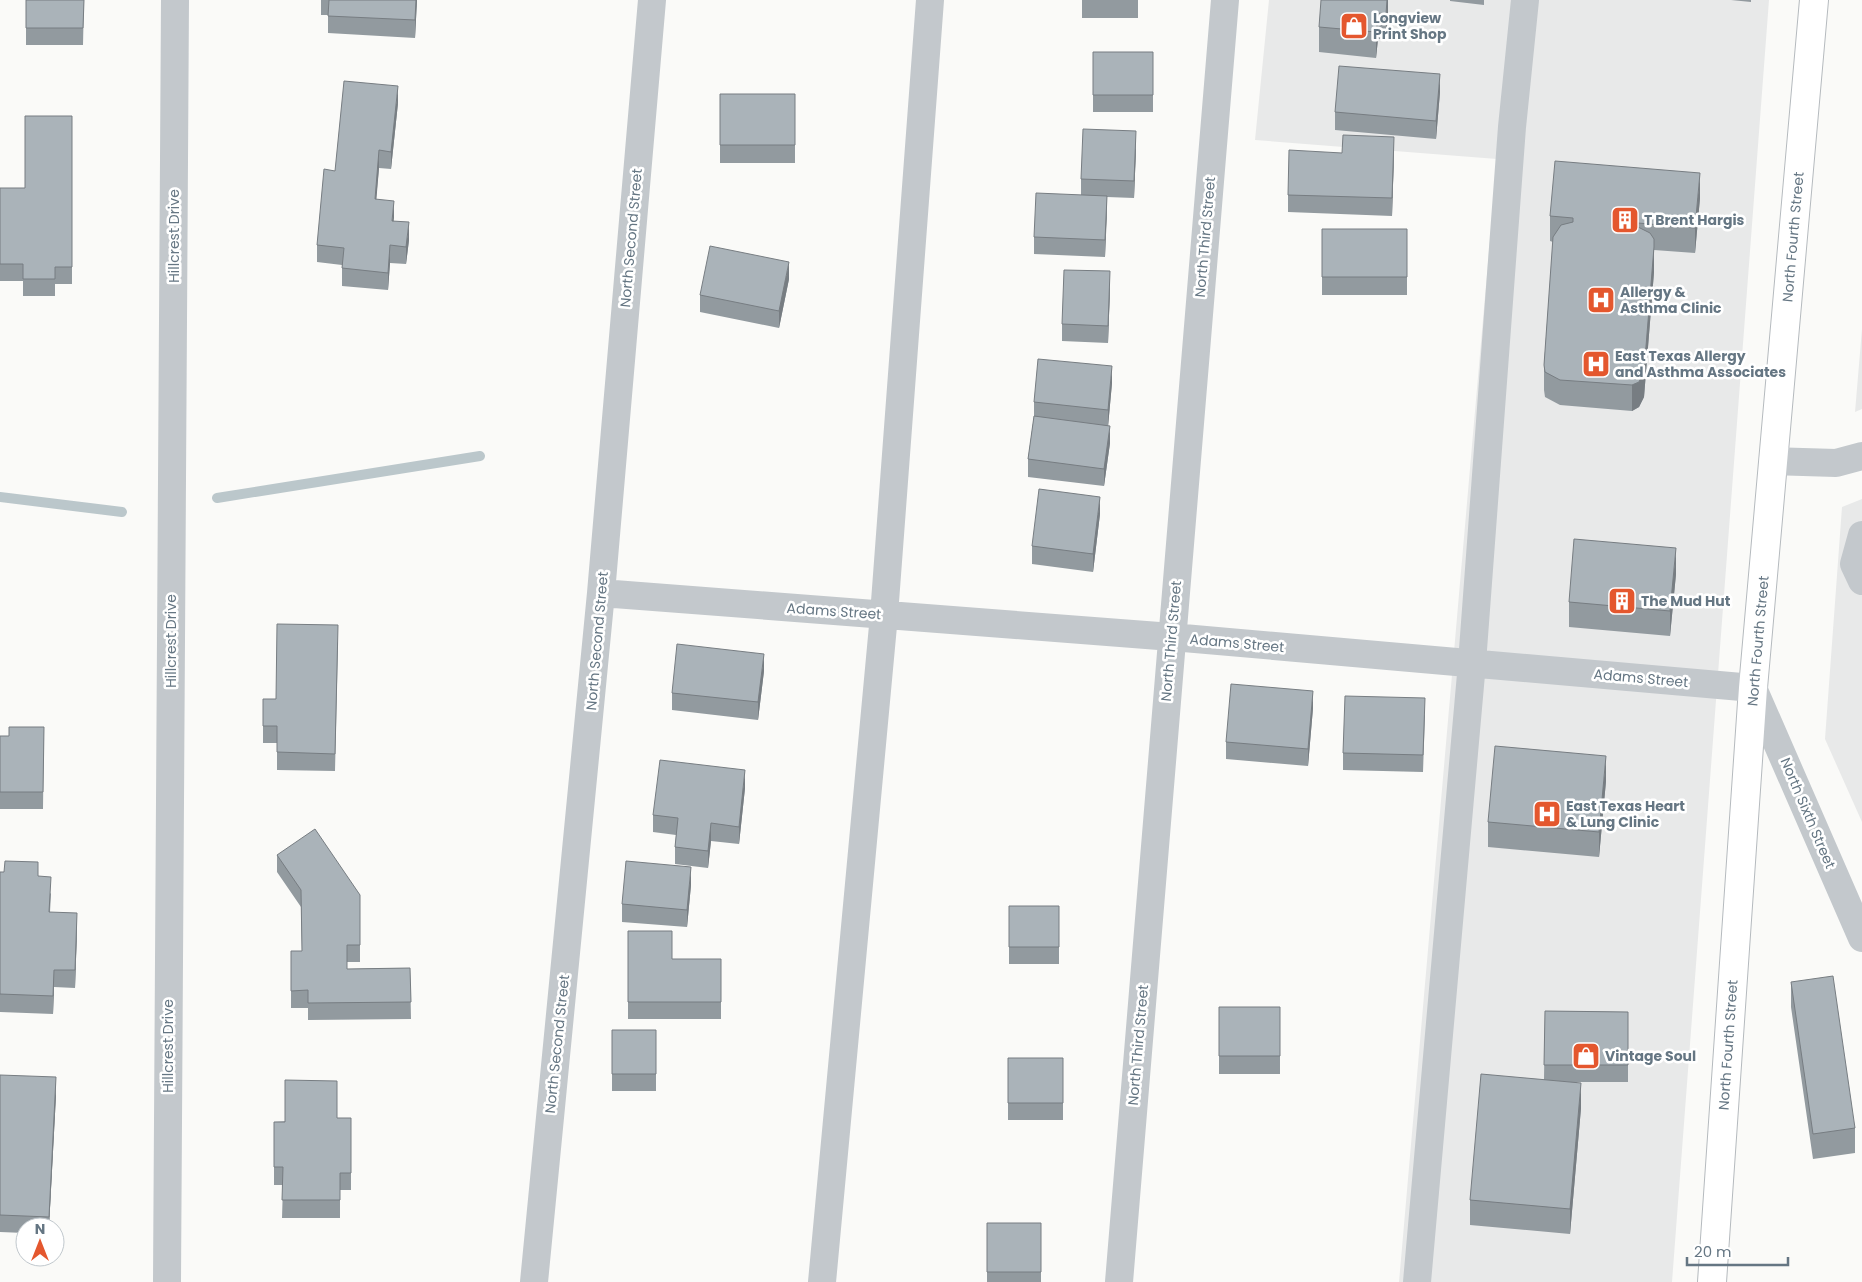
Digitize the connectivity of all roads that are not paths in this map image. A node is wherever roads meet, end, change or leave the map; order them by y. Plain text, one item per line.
1 (175, 0) edge
2 (652, 0) edge
3 (930, 0) edge
4 (1225, 0) edge
5 (1525, 0) edge
6 (1814, 0) edge
7 (1862, 456) edge
8 (1773, 461) junction
9 (1862, 535) edge
10 (1862, 581) edge
11 (601, 593) junction
12 (884, 614) junction
13 (1172, 637) junction
14 (1472, 663) junction
15 (1753, 688) junction
16 (1862, 938) edge
17 (167, 1282) edge
18 (534, 1282) edge
19 (822, 1282) edge
20 (1119, 1282) edge
21 (1417, 1282) edge
22 (1712, 1282) edge

1 - 17 street, Hillcrest Drive
2 - 11 street, North Second Street
3 - 12 street
4 - 13 street, North Third Street
5 - 14 street
6 - 8 main road, North Fourth Street
7 - 8 street
8 - 15 main road, North Fourth Street
9 - 10 street
11 - 12 street, Adams Street
11 - 18 street, North Second Street
12 - 13 street, Adams Street
12 - 19 street
13 - 14 street, Adams Street
13 - 20 street, North Third Street
14 - 15 street, Adams Street
14 - 21 street
15 - 16 street, North Sixth Street
15 - 22 main road, North Fourth Street

